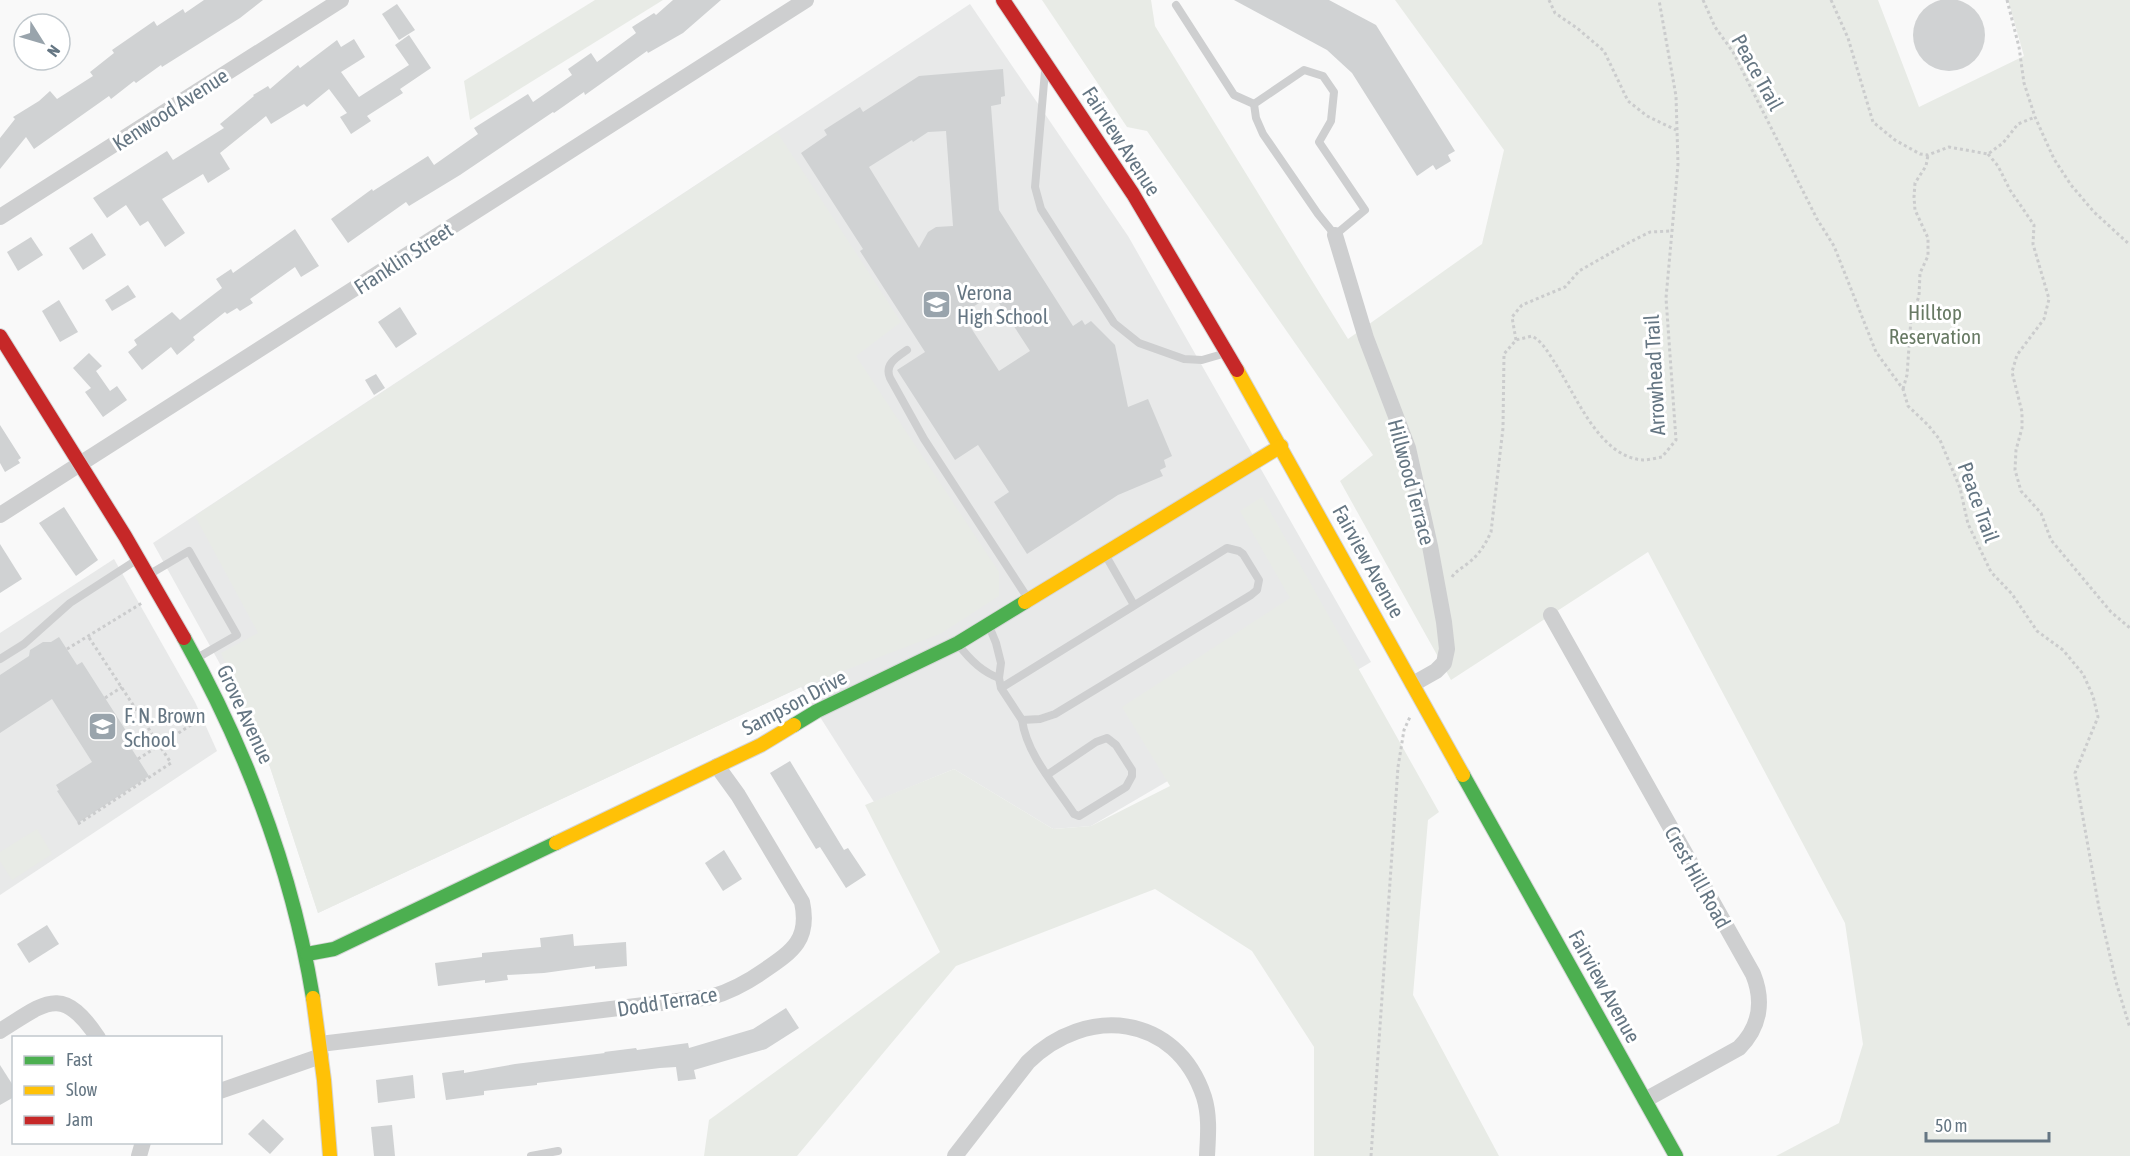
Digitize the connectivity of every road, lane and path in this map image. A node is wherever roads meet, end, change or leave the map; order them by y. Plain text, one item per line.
1 (341, 0) edge
2 (806, 0) edge
3 (1003, 0) edge
4 (1549, 0) edge
5 (1659, 0) edge
6 (1703, 0) edge
7 (1831, 0) edge
8 (2007, 0) edge
9 (1176, 4) dead end
10 (1045, 61) junction
11 (1254, 104) junction
12 (2035, 117) junction
13 (1676, 130) junction
14 (1988, 154) junction
15 (1928, 155) junction
16 (0, 217) edge
17 (1671, 231) junction
18 (1335, 235) junction
19 (2130, 245) edge
20 (0, 336) edge
21 (1516, 340) junction
22 (907, 350) dead end
23 (1227, 352) junction
24 (1903, 389) junction
25 (1281, 446) junction
26 (81, 464) junction
27 (0, 515) edge
28 (1104, 553) junction
29 (139, 559) junction
30 (148, 575) junction
31 (1451, 583) dead end
32 (159, 592) junction
33 (1029, 600) junction
34 (1134, 605) junction
35 (1551, 615) dead end
36 (988, 625) junction
37 (2130, 628) edge
38 (88, 636) junction
39 (958, 643) junction
40 (67, 650) dead end
41 (197, 658) junction
42 (0, 659) edge
43 (1000, 683) junction
44 (122, 687) junction
45 (1417, 691) junction
46 (105, 698) dead end
47 (221, 705) junction
48 (1022, 720) junction
49 (160, 745) junction
50 (138, 759) dead end
51 (717, 766) junction
52 (1047, 775) junction
53 (78, 824) dead end
54 (307, 954) junction
55 (2130, 1028) edge
56 (0, 1031) edge
57 (97, 1036) edge
58 (320, 1050) junction
59 (222, 1090) edge
60 (1645, 1100) junction
61 (558, 1151) dead end
62 (330, 1156) edge
63 (531, 1156) edge
64 (955, 1156) edge
65 (1207, 1156) edge
66 (1371, 1156) edge
67 (1676, 1156) edge

1 - 16 street, Kenwood Avenue
2 - 26 street, Franklin Street
3 - 10 street, Fairview Avenue
4 - 13 path
5 - 13 path, Arrowhead Trail
6 - 24 path, Peace Trail
7 - 15 path
8 - 12 path
9 - 11 lane
10 - 23 street, Fairview Avenue
10 - 23 lane
11 - 18 lane
11 - 18 lane
12 - 14 path
12 - 19 path
13 - 17 path, Arrowhead Trail
14 - 15 path
14 - 37 path
15 - 24 path
17 - 21 path
17 - 21 path, Arrowhead Trail
18 - 45 street, Hillwood Terrace
20 - 26 street, Grove Avenue
21 - 31 path
22 - 33 lane
23 - 25 street, Fairview Avenue
24 - 55 path, Peace Trail
25 - 28 street, Sampson Drive
25 - 45 street, Fairview Avenue
26 - 27 street, Franklin Street
26 - 29 street, Grove Avenue
28 - 33 street, Sampson Drive
28 - 34 lane
29 - 30 street, Grove Avenue
29 - 42 lane
30 - 32 street, Grove Avenue
30 - 41 lane
32 - 38 path
32 - 41 street, Grove Avenue
33 - 36 street, Sampson Drive
34 - 43 lane
34 - 48 lane
35 - 60 street, Crest Hill Road
36 - 39 street, Sampson Drive
36 - 43 lane
38 - 40 path
38 - 44 path
39 - 43 lane
39 - 51 street, Sampson Drive
41 - 47 street, Grove Avenue
43 - 48 lane
44 - 46 path
44 - 49 path
45 - 60 street, Fairview Avenue
45 - 66 path
47 - 49 path
47 - 54 street, Grove Avenue
48 - 52 lane
49 - 50 path
49 - 53 path
51 - 54 street, Sampson Drive
51 - 58 street, Dodd Terrace
52 - 52 lane
54 - 58 street, Grove Avenue
56 - 57 street
58 - 59 street, Dodd Terrace
58 - 62 street, Grove Avenue
60 - 67 street, Fairview Avenue
61 - 63 lane
64 - 65 street

